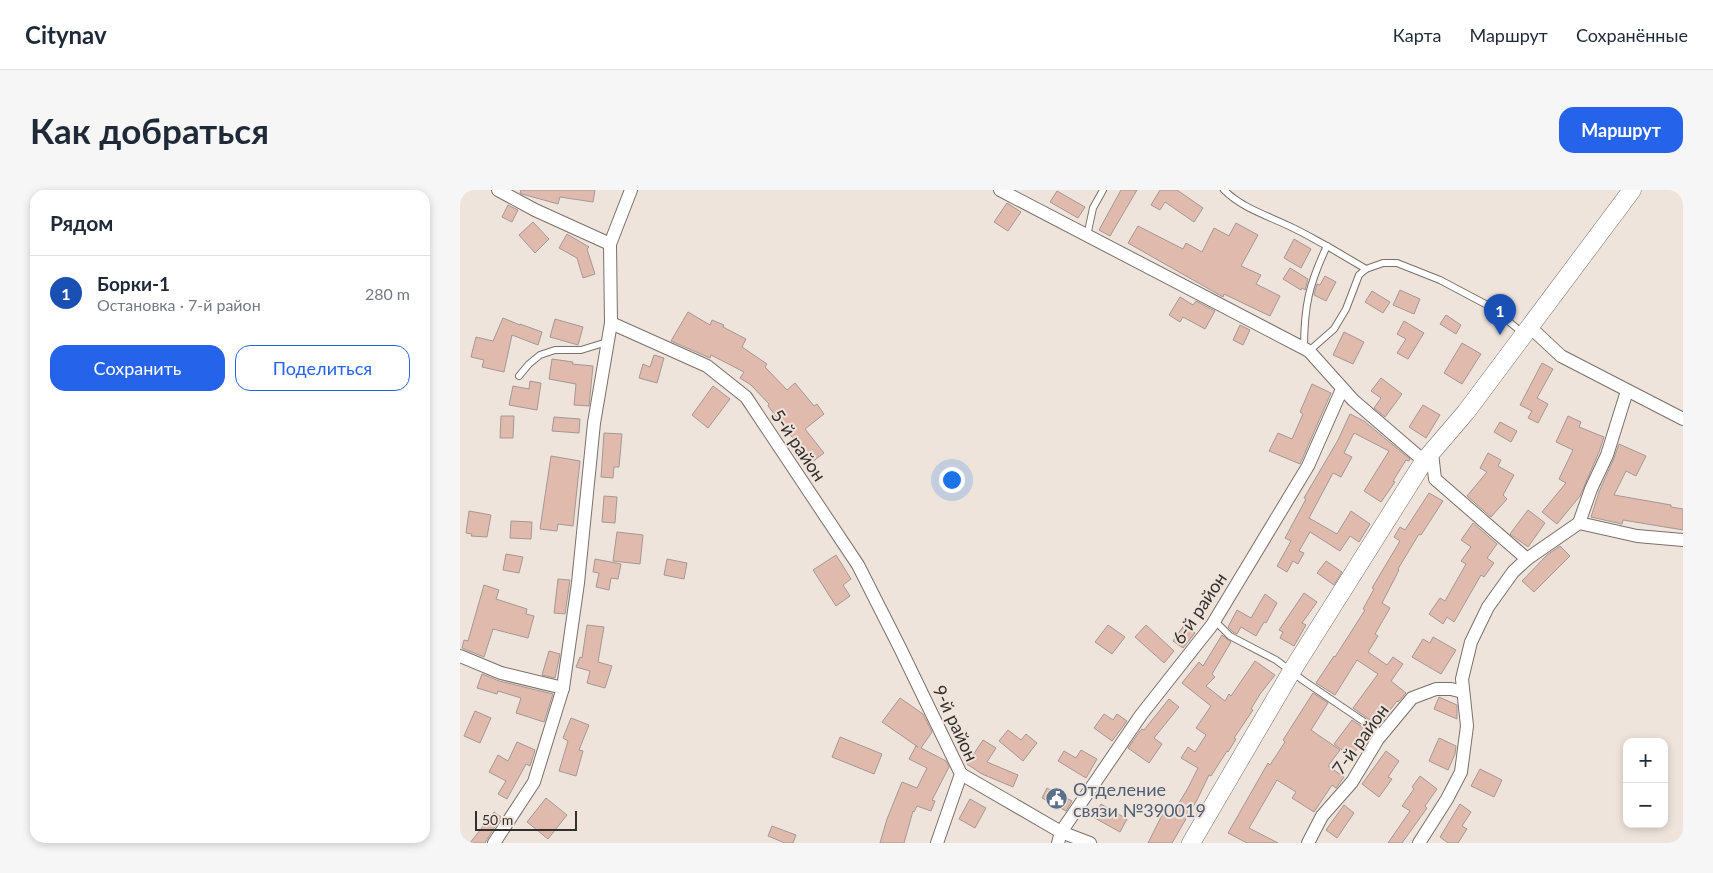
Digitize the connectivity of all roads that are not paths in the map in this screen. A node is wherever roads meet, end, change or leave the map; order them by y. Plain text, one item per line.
1 (498, 190) edge
2 (631, 190) edge
3 (1000, 190) edge
4 (1103, 190) edge
5 (1224, 190) edge
6 (1632, 190) edge
7 (1087, 236) junction
8 (610, 244) junction
9 (1327, 246) junction
10 (1366, 269) junction
11 (611, 323) junction
12 (1527, 331) junction
13 (607, 342) junction
14 (1307, 350) junction
15 (519, 376) dead end
16 (1342, 389) junction
17 (1628, 391) junction
18 (1683, 419) edge
19 (1428, 457) junction
20 (1579, 523) junction
21 (1683, 540) edge
22 (1527, 559) junction
23 (1215, 621) junction
24 (900, 648) joint
25 (460, 656) edge
26 (1292, 671) junction
27 (563, 688) junction
28 (1463, 692) junction
29 (1382, 734) junction
30 (961, 774) junction
31 (1059, 838) edge
32 (494, 843) edge
33 (937, 843) edge
34 (1090, 843) edge
35 (1192, 843) edge
36 (1308, 843) edge
37 (1419, 843) edge

1 - 8 street
2 - 8 street
3 - 7 street
4 - 7 lane
5 - 9 lane
6 - 12 street
7 - 14 street
8 - 11 street
9 - 10 lane
9 - 14 lane
10 - 12 lane
10 - 14 lane
11 - 13 street
11 - 24 street, 5-й район
12 - 17 street
12 - 19 street
13 - 15 lane
13 - 27 street
14 - 16 street
16 - 19 street
16 - 23 street, 6-й район
17 - 18 street
17 - 20 street
19 - 22 street
19 - 26 street
20 - 21 street
20 - 22 street
22 - 28 street
23 - 26 lane
23 - 31 street, 6-й район
24 - 30 street, 9-й район
25 - 27 street
26 - 29 lane
26 - 35 street
27 - 32 street
28 - 29 street, 7-й район
28 - 37 street
29 - 36 street, 7-й район
30 - 31 street
30 - 33 street, 9-й район
31 - 34 street

